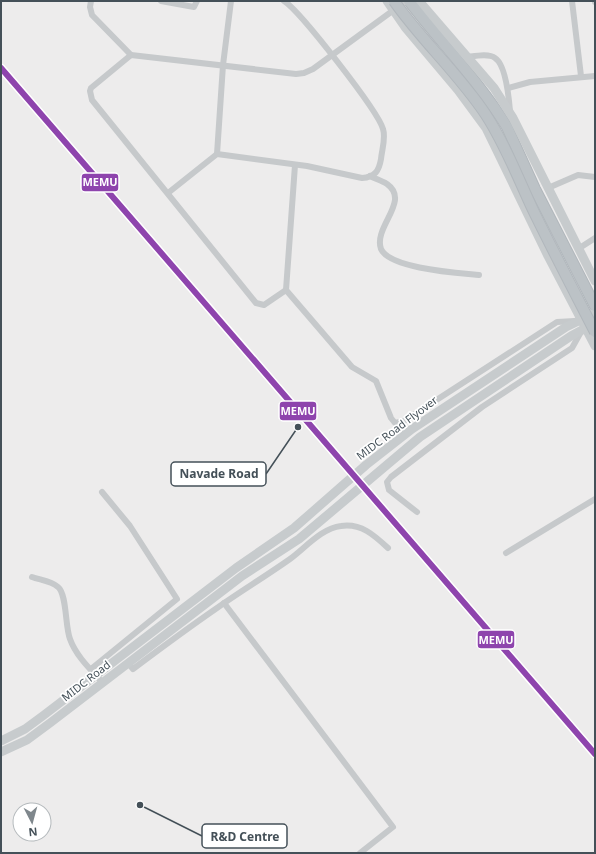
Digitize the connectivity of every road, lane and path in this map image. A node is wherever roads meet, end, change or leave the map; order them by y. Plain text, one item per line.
1 (91, 1) edge
2 (161, 1) edge
3 (197, 1) edge
4 (232, 1) edge
5 (284, 1) edge
6 (387, 1) edge
7 (407, 1) edge
8 (419, 1) edge
9 (572, 1) edge
10 (394, 5) edge
11 (332, 54) junction
12 (131, 55) junction
13 (468, 57) junction
14 (223, 65) junction
15 (581, 76) junction
16 (595, 76) edge
17 (508, 88) junction
18 (510, 113) junction
19 (217, 154) junction
20 (295, 166) junction
21 (370, 176) junction
22 (595, 177) edge
23 (548, 188) junction
24 (168, 193) junction
25 (595, 238) edge
26 (578, 248) junction
27 (480, 275) dead end
28 (595, 281) edge
29 (286, 290) junction
30 (595, 306) edge
31 (595, 313) edge
32 (579, 320) junction
33 (595, 323) edge
34 (588, 330) edge
35 (595, 346) edge
36 (102, 492) dead end
37 (595, 499) edge
38 (417, 512) dead end
39 (388, 548) dead end
40 (506, 553) dead end
41 (32, 577) dead end
42 (224, 603) junction
43 (176, 614) junction
44 (183, 621) junction
45 (128, 663) junction
46 (93, 672) junction
47 (103, 684) junction
48 (1, 741) edge
49 (1, 752) edge
50 (360, 853) edge

1 - 12 street
2 - 3 street
4 - 14 street
5 - 11 street
6 - 10 main road
7 - 10 street
7 - 30 highway
8 - 13 main road
9 - 15 street
10 - 11 street
10 - 32 main road
10 - 34 highway, bridge
11 - 14 street
11 - 21 street
12 - 14 street
12 - 24 street
13 - 17 street
13 - 18 main road
14 - 19 street
15 - 16 street
15 - 17 street
17 - 18 street
18 - 23 main road
19 - 20 street
19 - 24 street
20 - 21 street
20 - 29 street
21 - 27 street
22 - 23 street
23 - 26 main road
24 - 29 street
25 - 26 street
26 - 28 main road
29 - 32 street
31 - 32 main road, MIDC Road Flyover
32 - 34 main road
32 - 43 main road, MIDC Road Flyover
33 - 34 main road, MIDC Road Flyover
34 - 35 main road
34 - 38 street
34 - 44 main road, MIDC Road Flyover
36 - 46 street
37 - 40 street
39 - 42 street
41 - 46 street
42 - 45 street
42 - 50 street
43 - 44 main road
43 - 46 main road, MIDC Road
44 - 45 main road, MIDC Road
45 - 47 main road, MIDC Road
46 - 47 street
46 - 48 main road, MIDC Road
47 - 49 main road, MIDC Road

